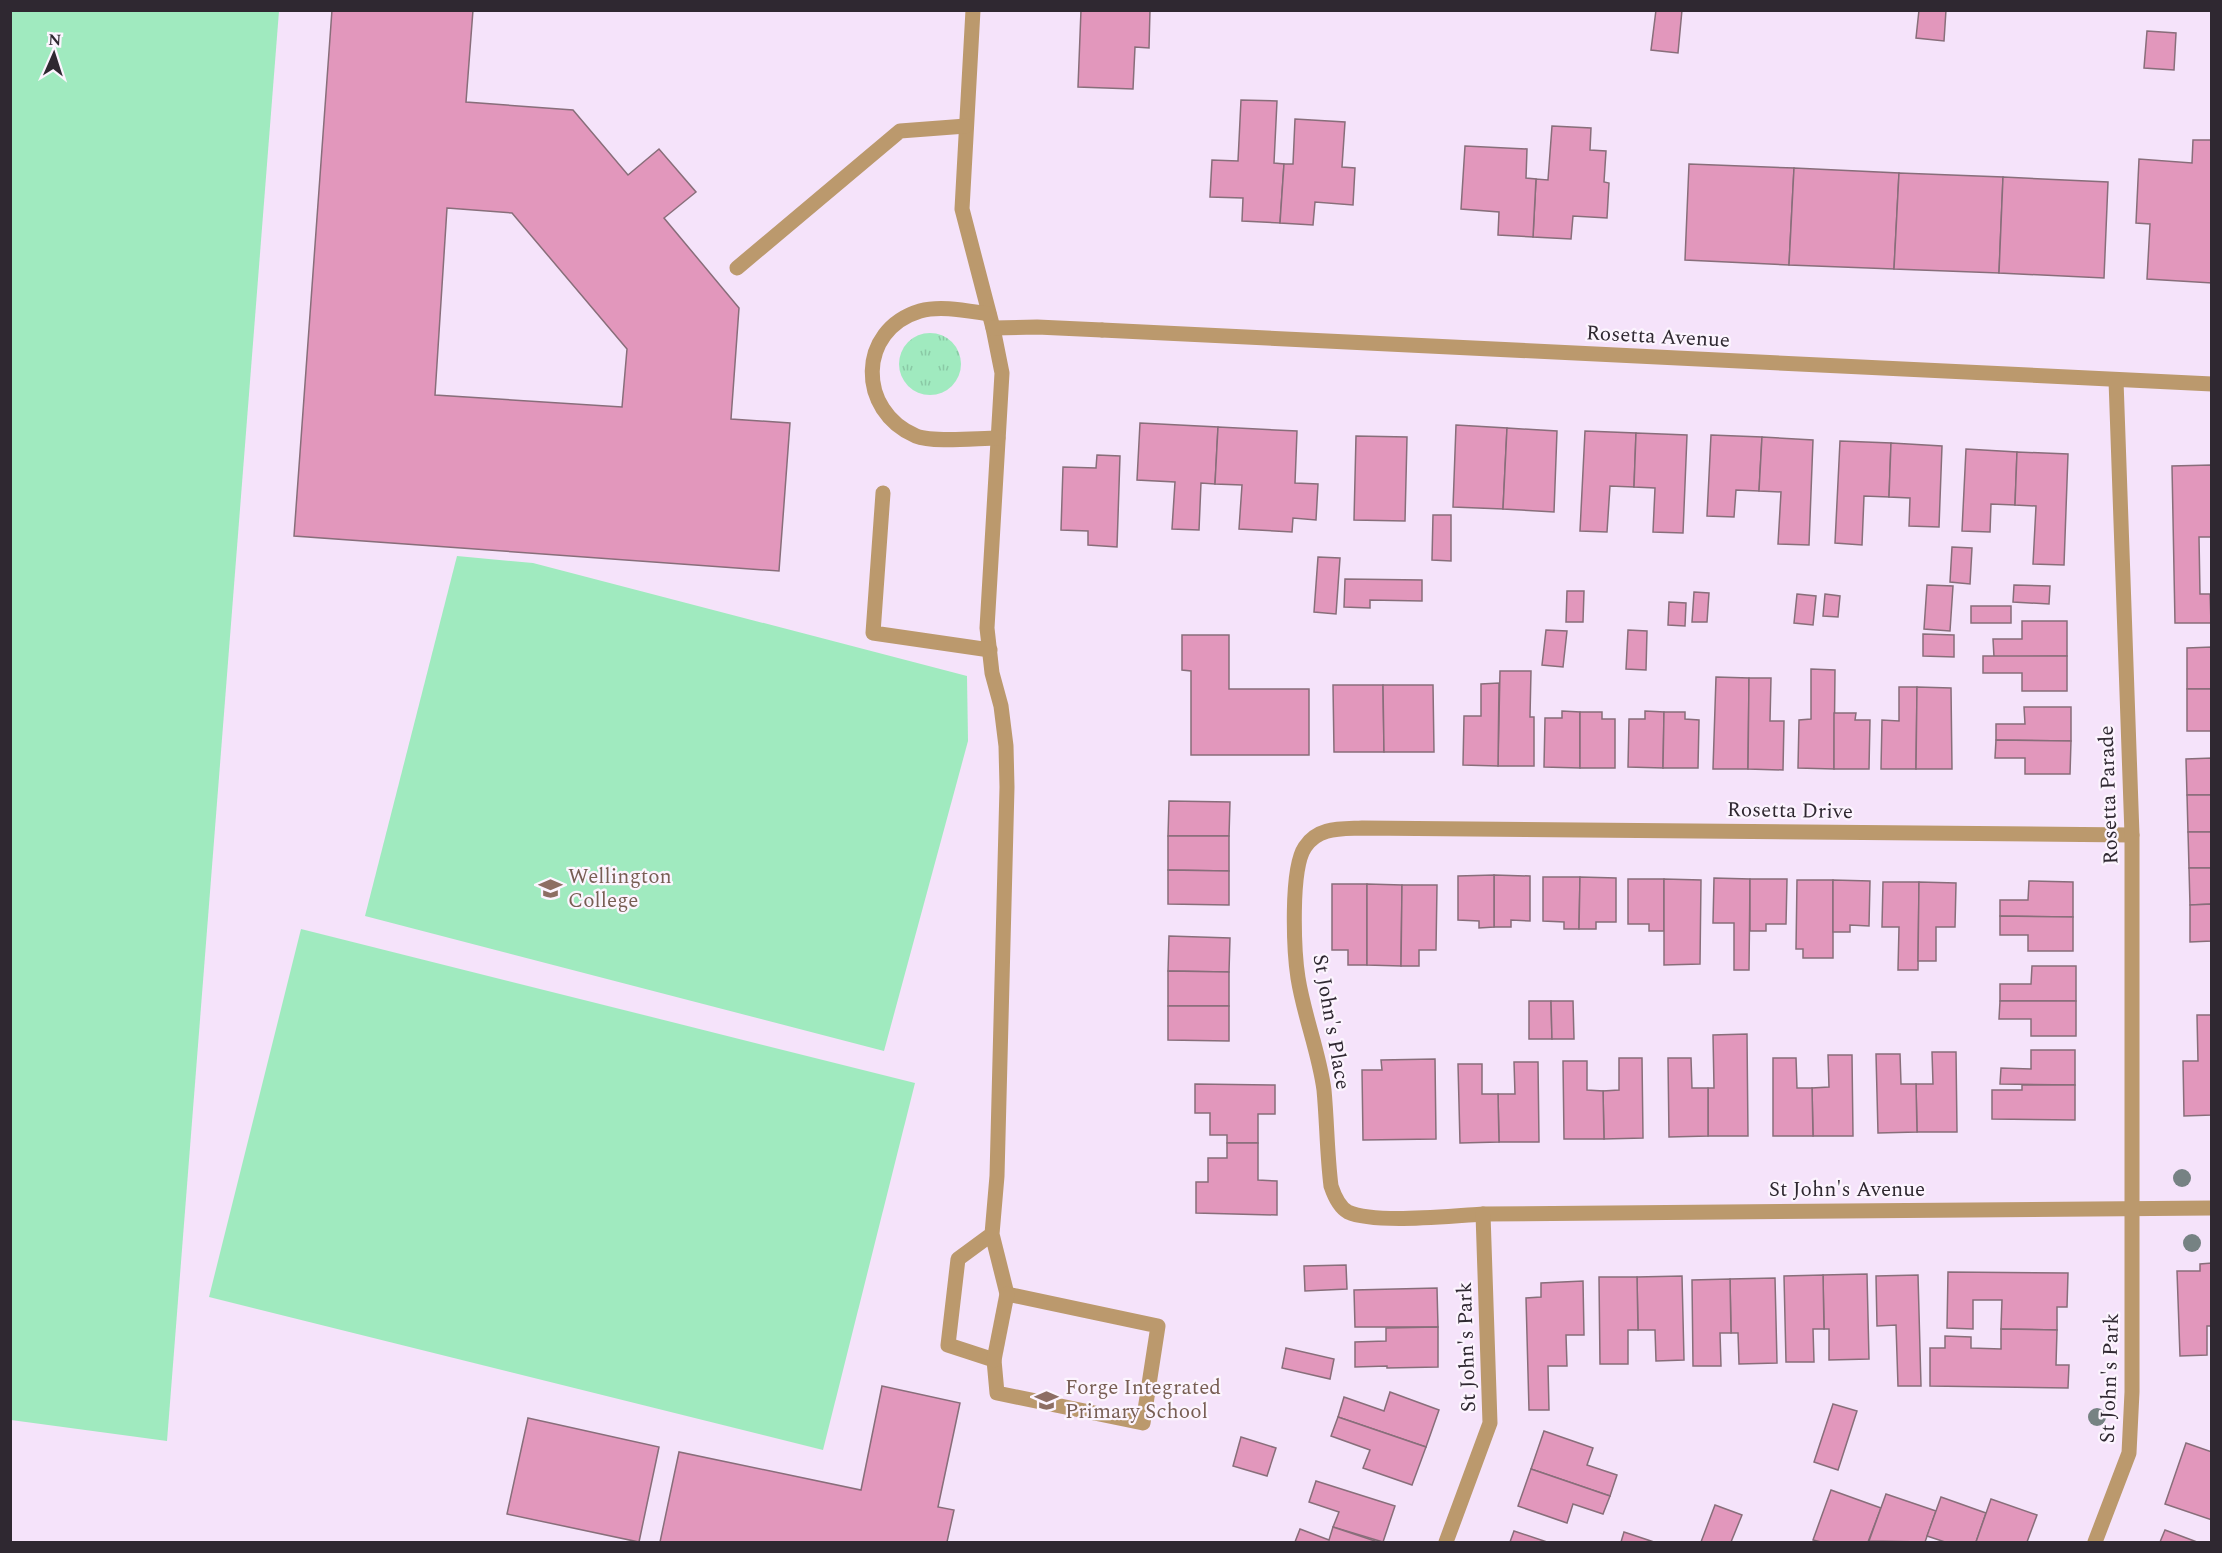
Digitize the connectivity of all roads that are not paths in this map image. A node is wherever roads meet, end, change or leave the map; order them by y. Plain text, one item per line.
1 (973, 10) edge
2 (966, 126) junction
3 (737, 268) dead end
4 (991, 321) junction
5 (2116, 380) junction
6 (2211, 384) edge
7 (998, 438) junction
8 (883, 493) dead end
9 (990, 650) junction
10 (1447, 829) joint
11 (2132, 835) junction
12 (2211, 1208) edge
13 (2133, 1209) junction
14 (1483, 1214) junction
15 (992, 1234) junction
16 (1007, 1294) junction
17 (994, 1360) junction
18 (1446, 1542) edge
19 (2095, 1542) edge

1 - 2 street
2 - 3 street
2 - 4 street
4 - 5 street, Rosetta Avenue
4 - 7 street
4 - 7 street
5 - 6 street, Rosetta Avenue
5 - 11 street, Rosetta Parade
7 - 9 street
8 - 9 street
9 - 15 street
10 - 11 street, Rosetta Drive
10 - 14 street, St John's Place
11 - 13 street, Rosetta Parade
12 - 13 street, St John's Avenue
13 - 14 street, St John's Avenue
13 - 19 street, St John's Park
14 - 18 street, St John's Park
15 - 16 street
15 - 17 street
16 - 17 street
16 - 17 street

